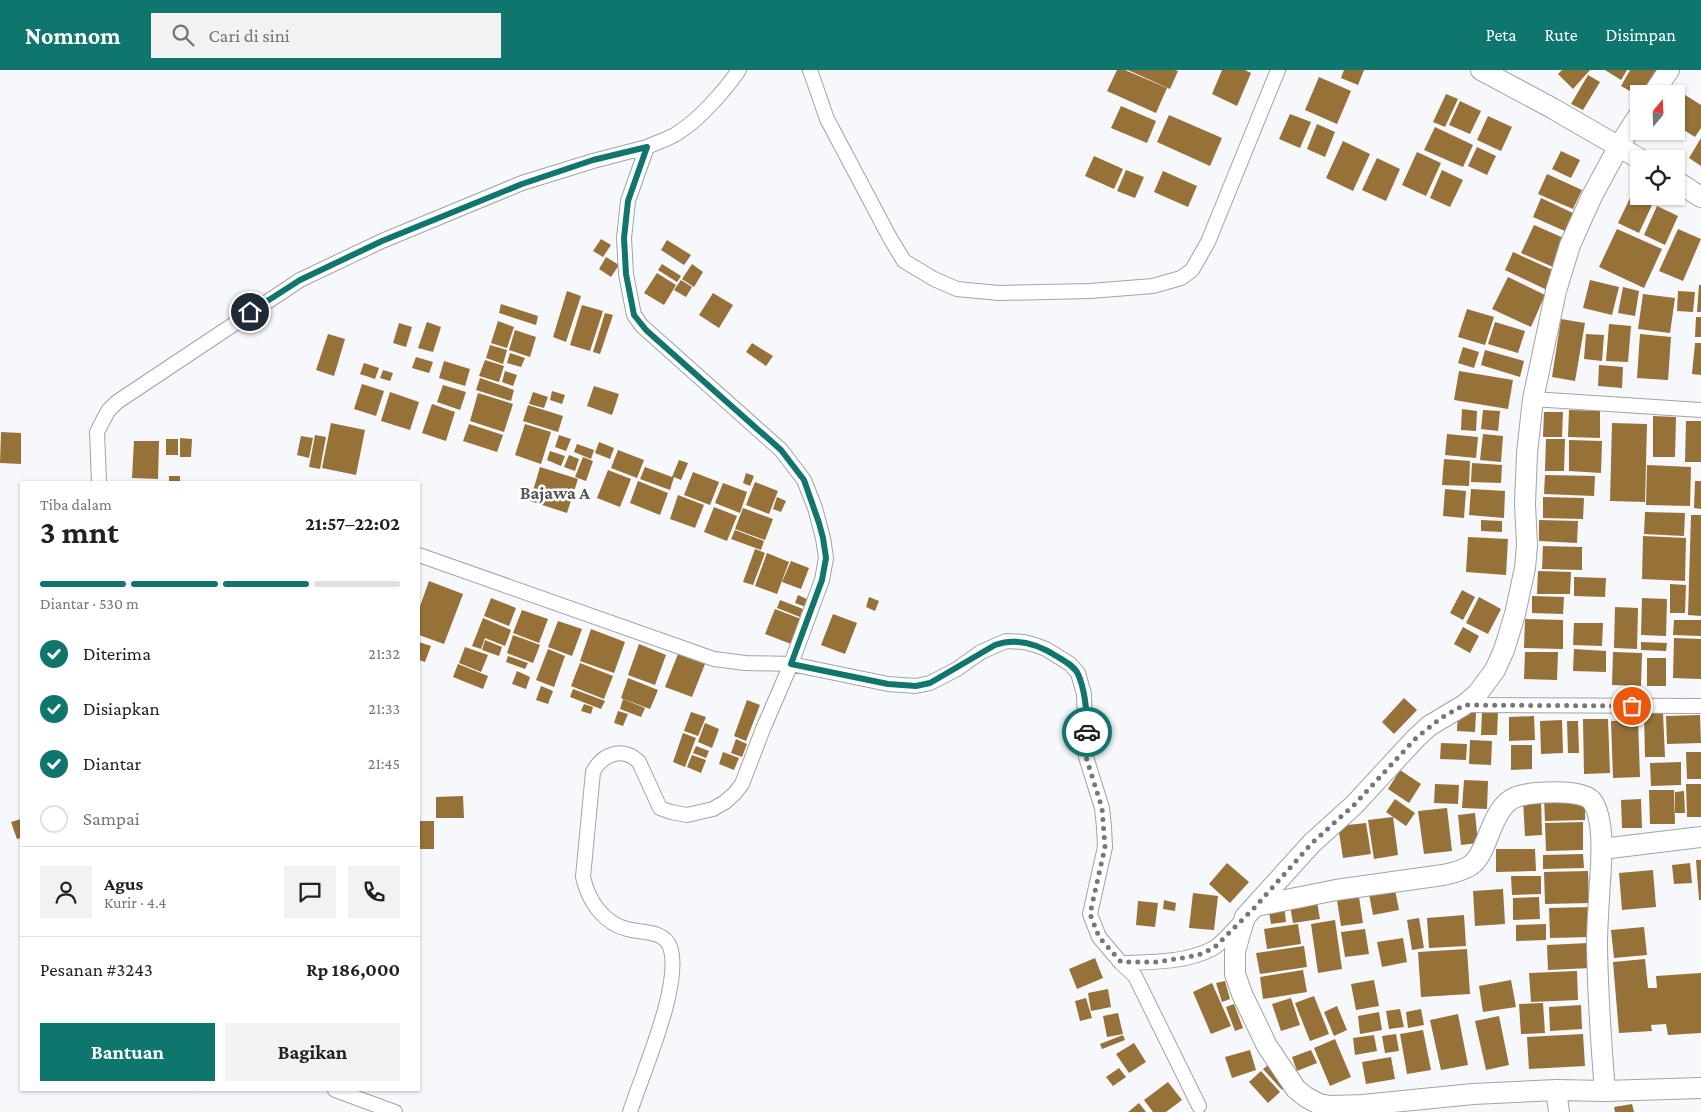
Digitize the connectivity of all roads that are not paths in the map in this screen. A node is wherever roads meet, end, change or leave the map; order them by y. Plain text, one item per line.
1 (740, 70) edge
2 (810, 70) edge
3 (1278, 70) edge
4 (1481, 70) edge
5 (1669, 70) edge
6 (1658, 85) edge
7 (1630, 129) edge
8 (1619, 146) junction
9 (647, 147) junction
10 (1630, 153) edge
11 (1685, 187) edge
12 (1701, 197) edge
13 (1533, 400) junction
14 (1701, 410) edge
15 (99, 481) edge
16 (420, 555) edge
17 (791, 664) junction
18 (1464, 705) junction
19 (1701, 706) edge
20 (1701, 836) edge
21 (1602, 848) junction
22 (1250, 912) junction
23 (1121, 962) junction
24 (1701, 1088) edge
25 (1556, 1090) junction
26 (338, 1091) edge
27 (1605, 1091) junction
28 (1199, 1106) dead end
29 (395, 1112) edge
30 (630, 1112) edge
31 (1559, 1112) edge

1 - 9 street
2 - 3 street
4 - 8 street
5 - 6 street
7 - 8 street
8 - 10 street
8 - 13 street
9 - 15 street
9 - 17 street
11 - 12 street
13 - 14 street
13 - 18 street
16 - 17 street
17 - 23 street
17 - 30 street
18 - 19 street
18 - 22 street
20 - 21 street
21 - 22 street
21 - 27 street
22 - 23 street
22 - 25 street
23 - 28 street
24 - 27 street
25 - 27 street
25 - 31 street
26 - 29 street

